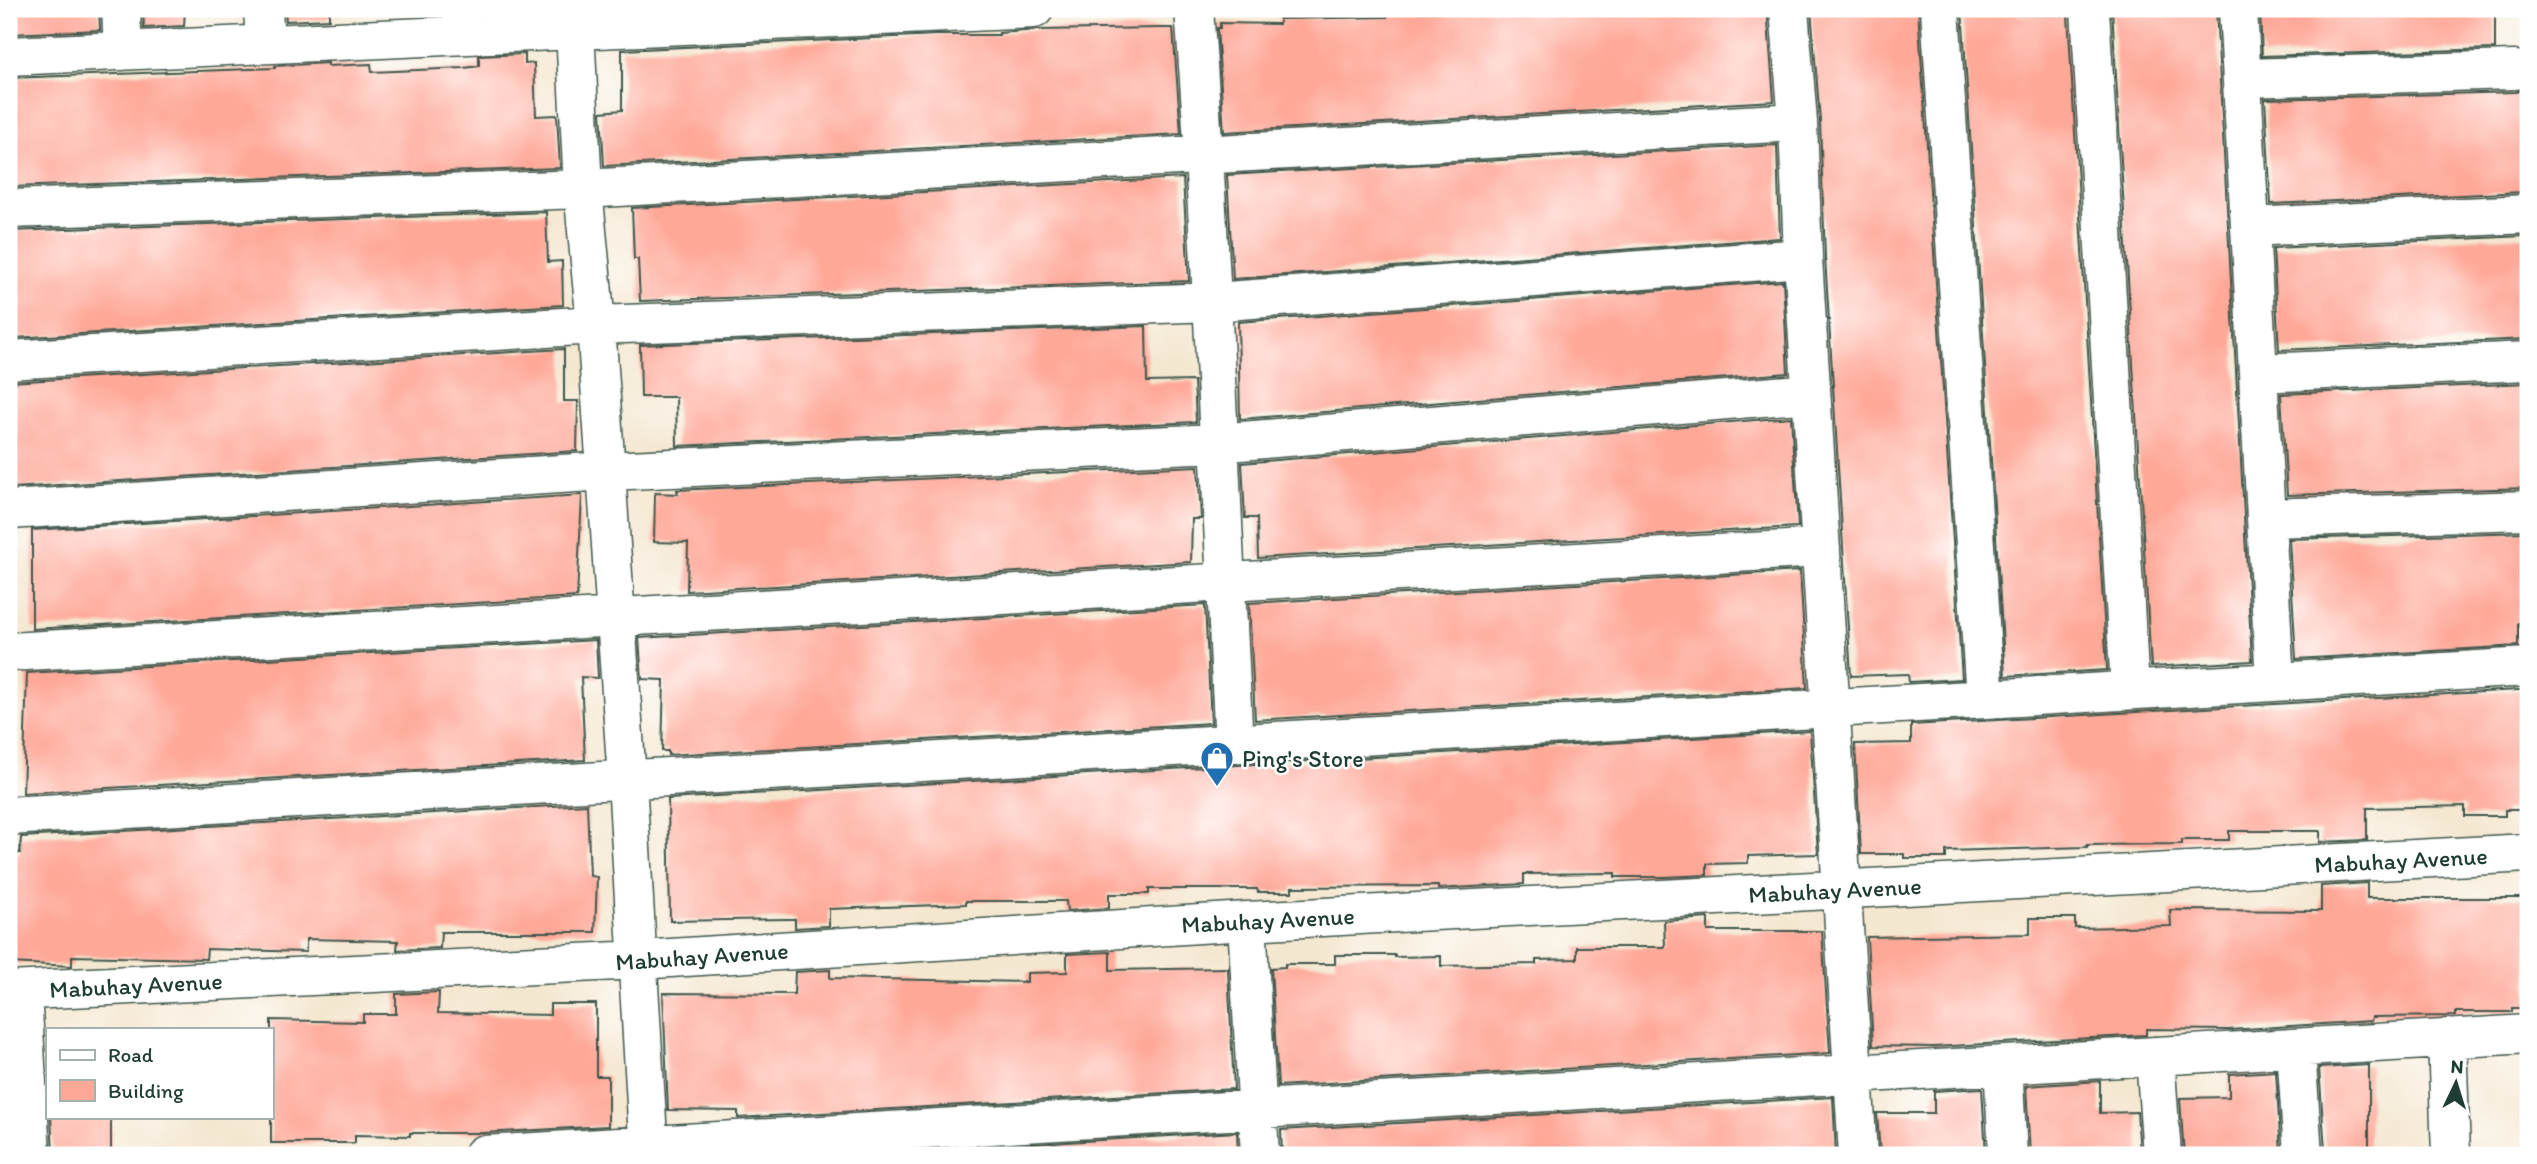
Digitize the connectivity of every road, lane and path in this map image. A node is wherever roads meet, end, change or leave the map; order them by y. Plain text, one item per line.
1 (121, 9) edge
2 (1034, 9) edge
3 (1194, 9) edge
4 (1789, 9) edge
5 (1940, 9) edge
6 (2090, 9) edge
7 (2238, 9) edge
8 (575, 19) edge
9 (407, 23) edge
10 (264, 27) edge
11 (123, 51) junction
12 (9, 56) edge
13 (2515, 71) dead end
14 (2242, 78) junction
15 (1798, 122) junction
16 (1205, 154) junction
17 (583, 189) junction
18 (9, 209) edge
19 (2528, 214) edge
20 (2250, 227) junction
21 (1803, 258) junction
22 (1213, 302) junction
23 (596, 325) junction
24 (9, 360) edge
25 (2528, 361) edge
26 (2259, 373) junction
27 (1811, 393) junction
28 (1217, 443) junction
29 (606, 471) junction
30 (9, 510) edge
31 (2528, 510) edge
32 (2266, 518) junction
33 (1821, 548) junction
34 (1226, 583) junction
35 (615, 617) junction
36 (9, 652) edge
37 (2528, 667) edge
38 (2275, 682) junction
39 (2130, 690) junction
40 (1985, 699) junction
41 (1830, 708) junction
42 (1234, 744) junction
43 (627, 780) junction
44 (9, 806) edge
45 (2528, 853) edge
46 (1842, 890) junction
47 (1247, 921) junction
48 (639, 960) junction
49 (15, 991) edge
50 (2528, 1034) edge
51 (2447, 1038) junction
52 (2296, 1048) junction
53 (2155, 1056) junction
54 (2003, 1065) junction
55 (1853, 1074) junction
56 (1257, 1109) junction
57 (649, 1150) edge
58 (31, 1155) edge
59 (482, 1155) edge
60 (1260, 1155) edge
61 (1858, 1155) edge
62 (2008, 1155) edge
63 (2162, 1155) edge
64 (2303, 1155) edge
65 (2451, 1155) edge

1 - 11 street
2 - 8 street
3 - 16 street
4 - 15 street
5 - 40 street
6 - 39 street
7 - 14 street
8 - 9 street
8 - 17 street
9 - 10 street
10 - 11 street
11 - 12 street
13 - 14 street
14 - 20 street
15 - 16 street
15 - 21 street
16 - 17 street
16 - 22 street
17 - 18 street
17 - 23 street
19 - 20 street
20 - 26 street
21 - 22 street
21 - 27 street
22 - 23 street
22 - 28 street
23 - 24 street
23 - 29 street
25 - 26 street
26 - 32 street
27 - 28 street
27 - 33 street
28 - 29 street
28 - 34 street
29 - 30 street
29 - 35 street
31 - 32 street
32 - 38 street
33 - 34 street
33 - 41 street
34 - 35 street
34 - 42 street
35 - 36 street
35 - 43 street
37 - 38 street
38 - 39 street
39 - 40 street
40 - 41 street
41 - 42 street
41 - 46 street
42 - 43 street
43 - 44 street
43 - 48 street
45 - 46 street, Mabuhay Avenue
46 - 47 street, Mabuhay Avenue
46 - 55 street
47 - 48 street, Mabuhay Avenue
47 - 56 street
48 - 49 street, Mabuhay Avenue
48 - 57 street
49 - 58 street
50 - 51 street
51 - 52 street
51 - 65 street
52 - 53 street
52 - 64 street
53 - 54 street
53 - 63 street
54 - 55 street
54 - 62 street
55 - 56 street
55 - 61 street
56 - 57 street
56 - 60 street
57 - 59 street

